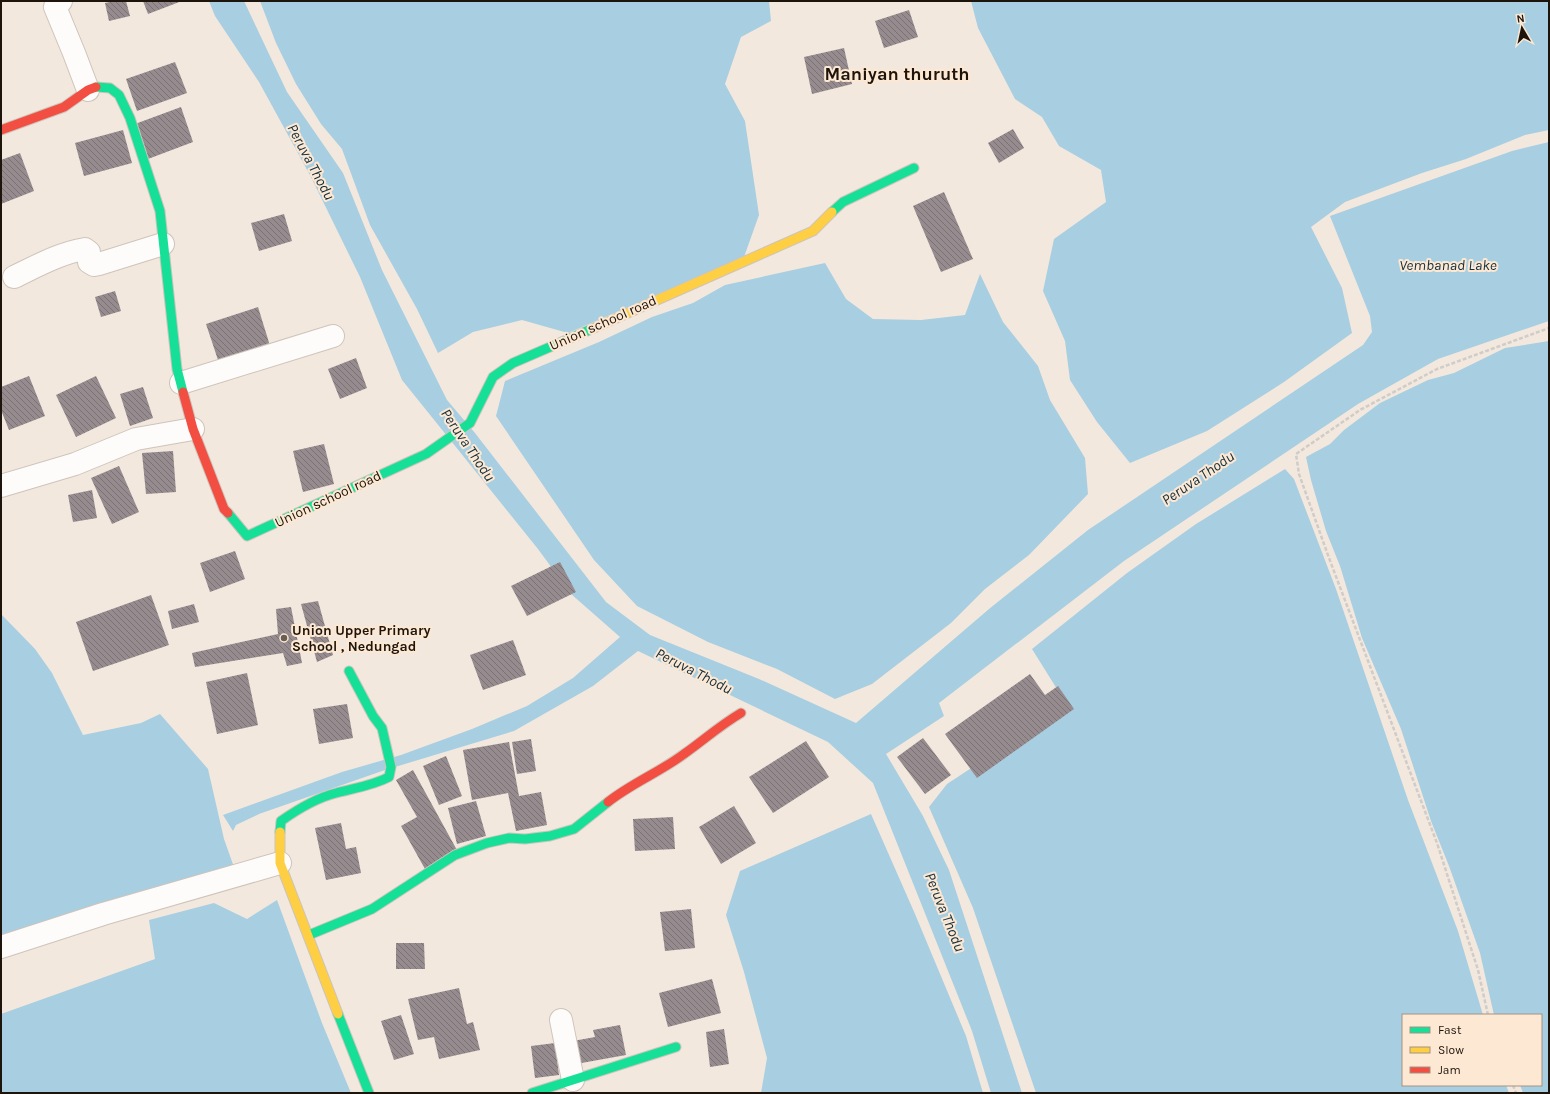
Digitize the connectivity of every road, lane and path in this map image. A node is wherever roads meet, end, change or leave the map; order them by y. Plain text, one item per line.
1 (61, 1) edge
2 (88, 90) junction
3 (1, 130) edge
4 (914, 168) dead end
5 (163, 244) junction
6 (14, 277) dead end
7 (1549, 328) edge
8 (332, 336) dead end
9 (180, 383) junction
10 (193, 429) junction
11 (1, 486) edge
12 (349, 671) dead end
13 (741, 714) dead end
14 (280, 863) junction
15 (309, 935) junction
16 (1, 947) edge
17 (1488, 1014) edge
18 (561, 1020) dead end
19 (676, 1047) dead end
20 (561, 1086) edge
21 (369, 1093) edge
22 (532, 1093) edge

1 - 2 street
2 - 3 street, Union school road
2 - 5 street, Union school road
4 - 10 street, Union school road
5 - 6 street
5 - 9 street, Union school road
7 - 17 path
8 - 9 street
9 - 10 street, Union school road
10 - 11 street
12 - 14 street
13 - 15 street
14 - 15 street
14 - 16 street
15 - 21 street
18 - 20 street
19 - 20 street
20 - 22 street

